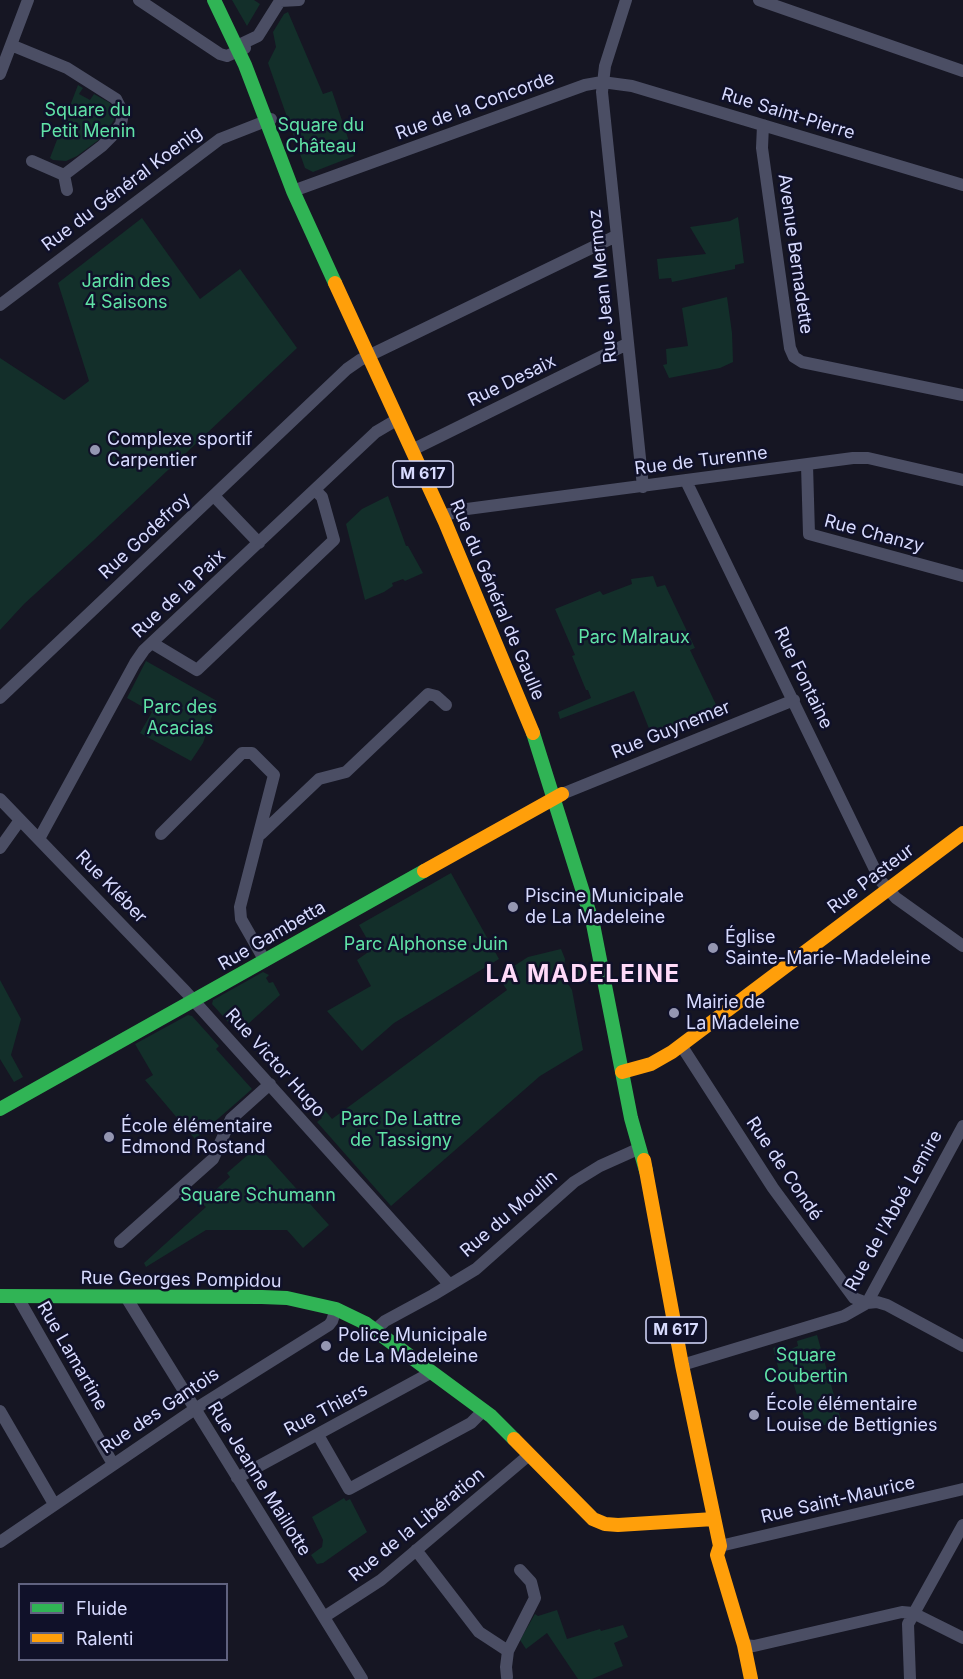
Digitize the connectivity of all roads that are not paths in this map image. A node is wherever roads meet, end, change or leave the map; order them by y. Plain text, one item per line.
1 (28, 0) edge
2 (140, 0) edge
3 (214, 0) edge
4 (225, 0) edge
5 (299, 0) edge
6 (759, 0) edge
7 (624, 6) edge
8 (227, 28) junction
9 (200, 41) junction
10 (11, 45) junction
11 (241, 47) junction
12 (963, 71) edge
13 (0, 74) edge
14 (602, 82) junction
15 (271, 119) junction
16 (763, 125) junction
17 (32, 161) dead end
18 (64, 175) junction
19 (963, 185) edge
20 (67, 190) dead end
21 (296, 190) junction
22 (616, 236) junction
23 (0, 305) edge
24 (627, 344) junction
25 (370, 356) junction
26 (963, 395) edge
27 (398, 419) junction
28 (412, 450) junction
29 (807, 465) junction
30 (963, 480) edge
31 (687, 481) junction
32 (643, 486) junction
33 (316, 491) junction
34 (214, 496) junction
35 (442, 516) junction
36 (259, 543) junction
37 (963, 576) edge
38 (152, 643) junction
39 (0, 698) edge
40 (794, 700) junction
41 (446, 705) dead end
42 (558, 797) junction
43 (0, 799) edge
44 (20, 820) junction
45 (963, 833) edge
46 (161, 834) dead end
47 (260, 835) junction
48 (39, 839) junction
49 (0, 848) edge
50 (887, 890) junction
51 (963, 946) edge
52 (266, 961) junction
53 (195, 1001) junction
54 (681, 1045) junction
55 (627, 1071) junction
56 (270, 1084) junction
57 (0, 1109) edge
58 (963, 1126) edge
59 (638, 1149) junction
60 (646, 1171) junction
61 (120, 1242) dead end
62 (449, 1284) junction
63 (0, 1296) edge
64 (17, 1296) junction
65 (126, 1297) junction
66 (867, 1303) junction
67 (336, 1309) junction
68 (375, 1330) junction
69 (963, 1346) edge
70 (682, 1365) junction
71 (432, 1372) junction
72 (195, 1409) junction
73 (483, 1410) junction
74 (0, 1411) edge
75 (318, 1435) junction
76 (529, 1455) junction
77 (113, 1464) junction
78 (237, 1478) junction
79 (963, 1489) edge
80 (54, 1504) junction
81 (714, 1519) junction
82 (963, 1525) edge
83 (0, 1542) edge
84 (720, 1546) junction
85 (416, 1550) junction
86 (520, 1570) dead end
87 (913, 1613) junction
88 (324, 1617) junction
89 (963, 1638) edge
90 (749, 1645) junction
91 (508, 1651) junction
92 (510, 1678) edge
93 (362, 1679) edge
94 (750, 1679) edge
95 (760, 1679) edge
96 (910, 1679) edge

1 - 10 street
2 - 9 street
3 - 8 main road, Rue du Général de Gaulle / M 617
4 - 11 main road, Rue du Général de Gaulle / M 617
5 - 11 street
6 - 12 street
7 - 14 street
8 - 9 street
8 - 11 main road, Rue du Général de Gaulle / M 617
9 - 11 street
10 - 13 street
10 - 18 street
11 - 15 main road, Rue du Général de Gaulle / M 617
14 - 16 street, Rue Saint-Pierre
14 - 21 street, Rue de la Concorde
14 - 22 street, Rue Jean Mermoz
15 - 21 main road, Rue du Général de Gaulle / M 617
15 - 23 street, Rue du Général Koenig
16 - 19 street, Rue Saint-Pierre
16 - 26 street, Avenue Bernadette
17 - 18 street
18 - 20 street
21 - 25 main road, Rue du Général de Gaulle / M 617
22 - 24 street, Rue Jean Mermoz
22 - 25 street, Rue Godefroy
24 - 28 street, Rue Desaix
24 - 32 street, Rue Jean Mermoz
25 - 27 main road, Rue du Général de Gaulle / M 617
25 - 34 street, Rue Godefroy
27 - 28 main road, Rue du Général de Gaulle / M 617
27 - 33 street, Rue de la Paix
28 - 35 main road, Rue du Général de Gaulle / M 617
29 - 30 street, Rue de Turenne
29 - 31 street, Rue de Turenne
29 - 37 street, Rue Chanzy
31 - 32 street, Rue de Turenne
31 - 40 street, Rue Fontaine
32 - 35 street, Rue de Turenne
33 - 36 street, Rue de la Paix
33 - 38 street
34 - 36 street
34 - 39 street, Rue Godefroy
35 - 42 main road, Rue du Général de Gaulle / M 617
36 - 38 street, Rue de la Paix
38 - 48 street, Rue de la Paix
40 - 42 street, Rue Guynemer
40 - 50 street, Rue Fontaine
41 - 47 street
42 - 52 main road, Rue Gambetta
42 - 55 main road, Rue du Général de Gaulle / M 617
43 - 44 street, Rue Kléber
44 - 48 street, Rue Kléber
44 - 49 street
45 - 50 main road, Rue Pasteur
46 - 47 street
47 - 52 street
48 - 53 street, Rue Kléber
50 - 51 street
50 - 54 main road, Rue Pasteur
52 - 53 main road, Rue Gambetta
53 - 56 street, Rue Victor Hugo
53 - 57 main road, Rue Gambetta
54 - 55 main road, Rue Pasteur
54 - 66 street, Rue de Condé
55 - 59 main road, Rue du Général de Gaulle / M 617
55 - 60 main road, Rue du Général de Gaulle / M 617
56 - 61 street
56 - 62 street, Rue Victor Hugo
58 - 66 street, Rue de l'Abbé Lemire
59 - 60 main road, Rue du Général de Gaulle / M 617
59 - 62 street, Rue du Moulin
60 - 70 main road, Rue du Général de Gaulle / M 617
62 - 68 street, Rue du Moulin
63 - 64 main road, Rue Georges Pompidou
64 - 65 main road, Rue Georges Pompidou
64 - 77 street, Rue Lamartine
65 - 67 main road, Rue Georges Pompidou
65 - 72 street, Rue Jeanne Maillotte
66 - 69 street
66 - 70 street, Rue de l'Abbé Lemire
67 - 68 main road, Rue Georges Pompidou
67 - 72 street, Rue des Gantois
68 - 71 main road, Rue Georges Pompidou
70 - 81 main road, Rue du Général de Gaulle / M 617
71 - 73 main road, Rue Georges Pompidou
71 - 75 street, Rue Thiers
72 - 77 street, Rue des Gantois
72 - 78 street, Rue Jeanne Maillotte
73 - 75 street
73 - 76 main road, Rue Georges Pompidou
74 - 80 street
75 - 78 street, Rue Thiers
76 - 81 main road, Rue Georges Pompidou
76 - 85 street, Rue de la Libération
77 - 80 street, Rue des Gantois
78 - 88 street, Rue Jeanne Maillotte
79 - 84 street, Rue Saint-Maurice
80 - 83 street, Rue des Gantois
81 - 84 main road, Rue du Général de Gaulle / M 617
82 - 87 street
84 - 90 main road, Rue du Général de Gaulle / M 617
85 - 88 street, Rue de la Libération
85 - 91 street
86 - 91 street
87 - 89 street
87 - 90 street
87 - 96 street
88 - 93 street, Rue Jeanne Maillotte
90 - 94 main road, Rue du Général de Gaulle / M 617
90 - 95 main road, Rue du Général de Gaulle / M 617
91 - 92 street

